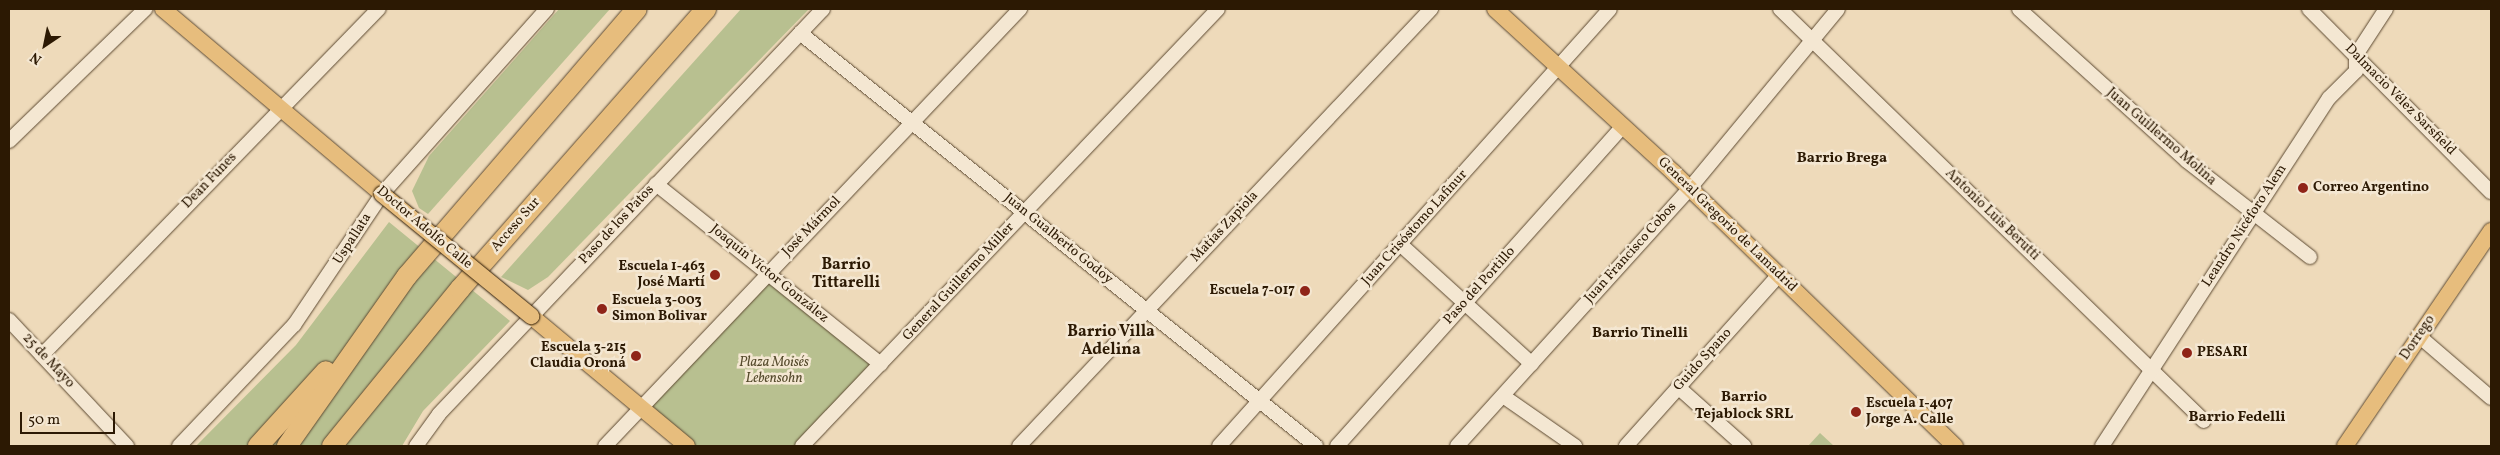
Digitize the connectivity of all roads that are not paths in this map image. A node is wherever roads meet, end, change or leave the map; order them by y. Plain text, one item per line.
1 (145, 9) edge
2 (163, 9) edge
3 (379, 9) edge
4 (547, 9) edge
5 (637, 9) edge
6 (706, 9) edge
7 (720, 9) edge
8 (823, 9) edge
9 (1020, 9) edge
10 (1218, 9) edge
11 (1431, 9) edge
12 (1495, 9) edge
13 (1610, 9) edge
14 (1780, 9) edge
15 (1838, 9) edge
16 (2018, 9) edge
17 (2309, 9) edge
18 (2386, 9) edge
19 (800, 33) junction
20 (1813, 41) junction
21 (2356, 55) junction
22 (654, 67) junction
23 (1558, 67) junction
24 (281, 107) junction
25 (912, 122) junction
26 (1623, 126) junction
27 (9, 141) edge
28 (656, 184) junction
29 (1690, 188) junction
30 (2491, 192) edge
31 (382, 194) junction
32 (1024, 212) junction
33 (2253, 214) junction
34 (2491, 230) edge
35 (1400, 244) junction
36 (2310, 257) dead end
37 (768, 274) junction
38 (1779, 274) junction
39 (1465, 303) junction
40 (1146, 311) junction
41 (531, 316) junction
42 (9, 320) edge
43 (364, 332) junction
44 (2419, 336) junction
45 (42, 355) junction
46 (881, 364) junction
47 (1532, 364) junction
48 (2151, 370) junction
49 (384, 386) junction
50 (1678, 388) junction
51 (1503, 396) junction
52 (2491, 398) edge
53 (1260, 402) junction
54 (641, 408) junction
55 (2204, 421) dead end
56 (127, 446) edge
57 (179, 446) edge
58 (258, 446) edge
59 (286, 446) edge
60 (332, 446) edge
61 (348, 446) edge
62 (416, 446) edge
63 (604, 446) edge
64 (687, 446) edge
65 (802, 446) edge
66 (1019, 446) edge
67 (1219, 446) edge
68 (1316, 446) edge
69 (1337, 446) edge
70 (1458, 446) edge
71 (1575, 446) edge
72 (1626, 446) edge
73 (1744, 446) edge
74 (1955, 446) edge
75 (2102, 446) edge
76 (2345, 446) edge

1 - 27 street
2 - 24 main road, Doctor Adolfo Calle
3 - 24 street, Dean Funes
4 - 31 street, Uspallata
5 - 43 highway
6 - 22 highway, Acceso Sur
7 - 22 highway
8 - 19 street, Paso de los Patos
9 - 25 street, José Mármol
10 - 32 street, General Guillermo Miller
11 - 40 street, Matías Zapiola
12 - 23 main road, General Gregorio de Lamadrid
13 - 23 street, Juan Crisóstomo Lafinur
14 - 20 street, Antonio Luis Berutti
15 - 20 street, Juan Francisco Cobos
16 - 33 street, Juan Guillermo Molina
17 - 21 street, Dalmacio Vélez Sarsfield
18 - 21 street, Leandro Nicéforo Alem
19 - 25 street, Juan Gualberto Godoy
19 - 28 street, Paso de los Patos
20 - 29 street, Juan Francisco Cobos
20 - 48 street, Antonio Luis Berutti
21 - 30 street, Dalmacio Vélez Sarsfield
21 - 33 street, Leandro Nicéforo Alem
22 - 49 highway, Acceso Sur
23 - 26 main road, General Gregorio de Lamadrid
23 - 35 street, Juan Crisóstomo Lafinur
24 - 31 main road, Doctor Adolfo Calle
24 - 45 street, Dean Funes
25 - 32 street, Juan Gualberto Godoy
25 - 37 street, José Mármol
26 - 29 main road, General Gregorio de Lamadrid
26 - 39 street, Paso del Portillo
28 - 37 street, Joaquín Víctor González
28 - 41 street, Paso de los Patos
29 - 38 main road, General Gregorio de Lamadrid
29 - 47 street, Juan Francisco Cobos
31 - 41 main road, Doctor Adolfo Calle, bridge
31 - 57 street, Uspallata
32 - 40 street, Juan Gualberto Godoy
32 - 46 street, General Guillermo Miller
33 - 36 street, Juan Guillermo Molina
33 - 48 street, Leandro Nicéforo Alem
34 - 44 main road, Dorrego
35 - 39 street
35 - 53 street, Juan Crisóstomo Lafinur
37 - 46 street, Joaquín Víctor González
37 - 54 street, José Mármol
38 - 50 street, Guido Spano
38 - 74 main road, General Gregorio de Lamadrid
39 - 47 street
39 - 69 street, Paso del Portillo
40 - 53 street, Juan Gualberto Godoy
40 - 66 street, Matías Zapiola
41 - 54 main road, Doctor Adolfo Calle
41 - 62 street, Paso de los Patos
42 - 45 street, 25 de Mayo
43 - 58 highway
43 - 59 highway
44 - 52 street
44 - 76 main road, Dorrego
45 - 56 street, 25 de Mayo
46 - 65 street, General Guillermo Miller
47 - 51 street, Juan Francisco Cobos
48 - 55 street, Antonio Luis Berutti
48 - 75 street, Leandro Nicéforo Alem
49 - 60 highway, Acceso Sur
49 - 61 highway
50 - 72 street, Guido Spano
50 - 73 street
51 - 70 street, Juan Francisco Cobos
51 - 71 street
53 - 67 street, Juan Crisóstomo Lafinur
53 - 68 street, Juan Gualberto Godoy
54 - 63 street, José Mármol
54 - 64 main road, Doctor Adolfo Calle

